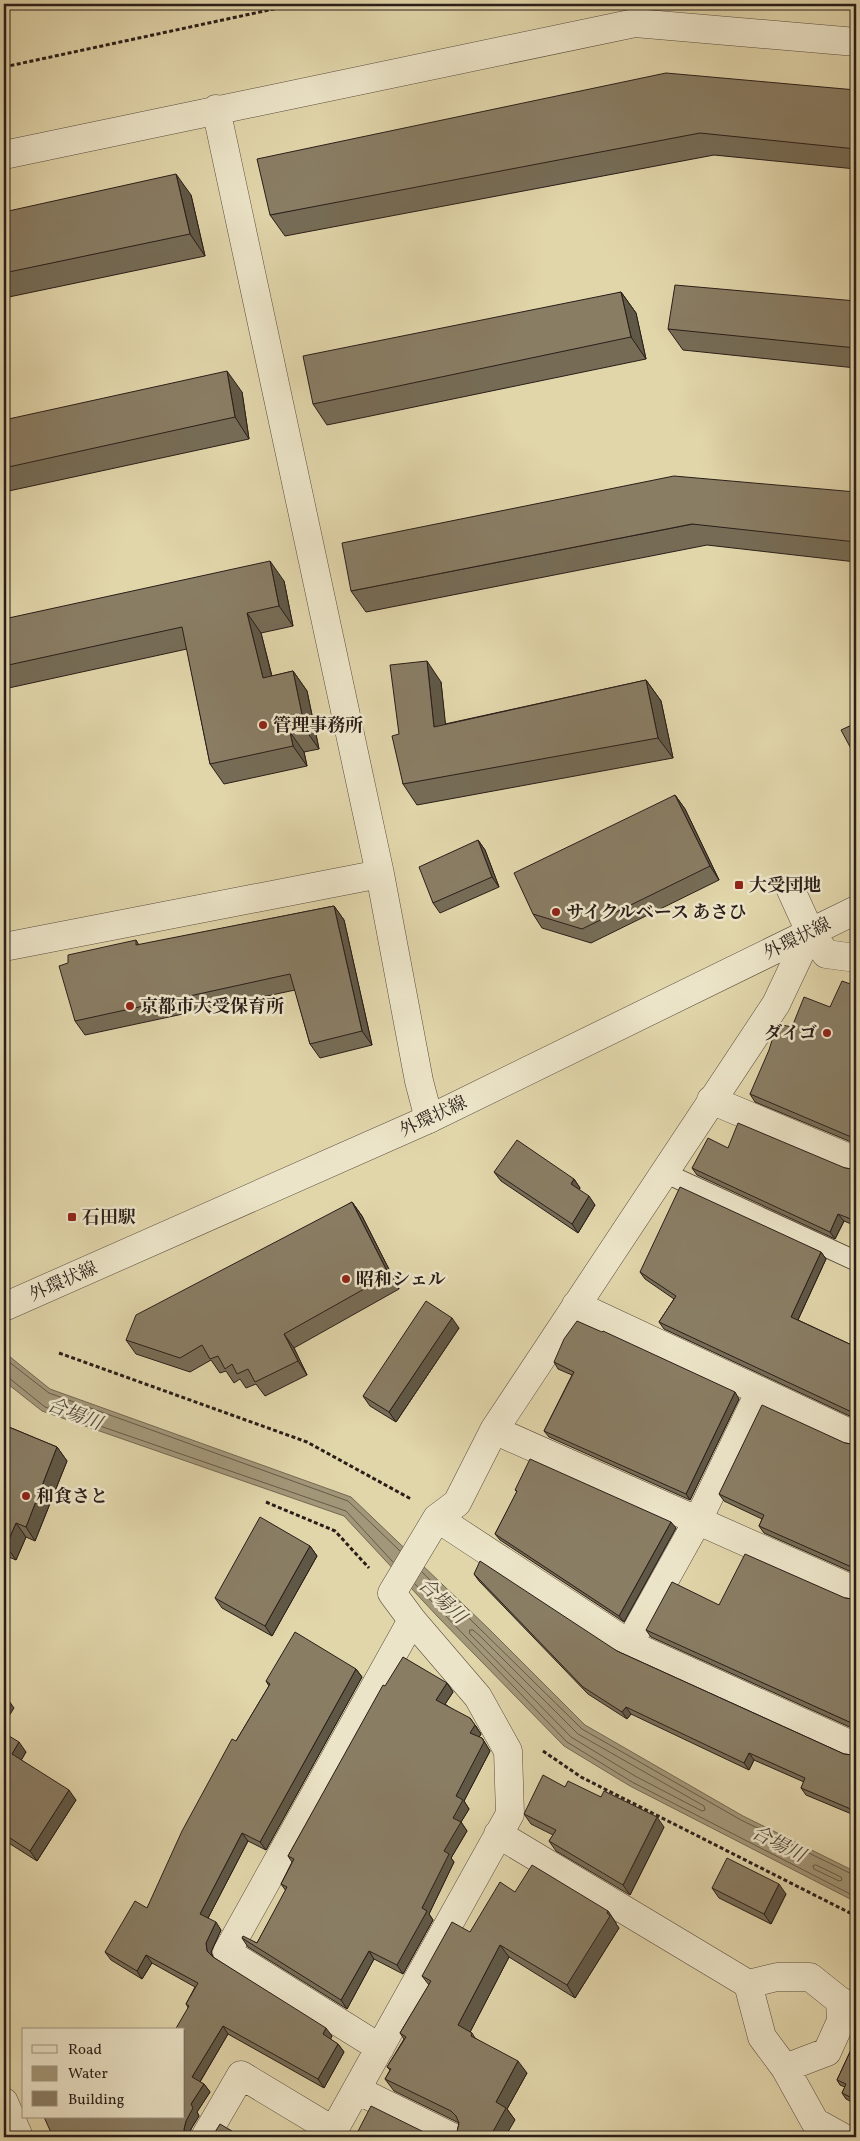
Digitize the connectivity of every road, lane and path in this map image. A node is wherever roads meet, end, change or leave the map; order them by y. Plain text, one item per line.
1 (297, 4) edge
2 (856, 42) edge
3 (4, 67) edge
4 (216, 109) junction
5 (4, 155) edge
6 (380, 874) junction
7 (791, 890) dead end
8 (856, 910) edge
9 (810, 932) junction
10 (4, 947) edge
11 (856, 958) edge
12 (711, 1100) junction
13 (429, 1119) junction
14 (856, 1161) edge
15 (663, 1172) junction
16 (856, 1261) edge
17 (576, 1305) junction
18 (4, 1307) edge
19 (59, 1353) dead end
20 (760, 1391) junction
21 (494, 1430) junction
22 (856, 1436) edge
23 (266, 1502) dead end
24 (698, 1520) junction
25 (433, 1525) junction
26 (395, 1586) junction
27 (856, 1591) edge
28 (412, 1620) junction
29 (628, 1644) junction
30 (856, 1747) edge
31 (540, 1749) dead end
32 (498, 1834) junction
33 (856, 1916) edge
34 (748, 1984) junction
35 (848, 2004) edge
36 (380, 2048) junction
37 (785, 2068) junction
38 (357, 2090) junction
39 (4, 2102) edge
40 (809, 2130) edge
41 (332, 2134) edge
42 (19, 2137) edge
43 (205, 2137) edge
44 (452, 2137) edge
45 (842, 2137) edge

1 - 3 path
2 - 4 street
4 - 5 street
4 - 6 street
6 - 10 street
6 - 13 street
7 - 9 street
8 - 9 street, 外環状線
9 - 11 street
9 - 12 street
9 - 13 street, 外環状線
12 - 14 street
12 - 15 street
13 - 18 street, 外環状線
15 - 16 lane
15 - 17 street
17 - 20 street
17 - 21 street
19 - 25 path
20 - 22 street
20 - 24 street
21 - 24 street
21 - 25 street
23 - 26 path
24 - 27 street
24 - 29 street
25 - 26 street
25 - 29 street
26 - 28 street
28 - 32 street
28 - 36 street
29 - 30 street
31 - 33 path
32 - 34 street
32 - 36 street
34 - 35 street
34 - 37 street
35 - 37 street
36 - 38 street
37 - 40 street
38 - 41 street
38 - 44 street
39 - 42 street
40 - 45 street
41 - 43 street

